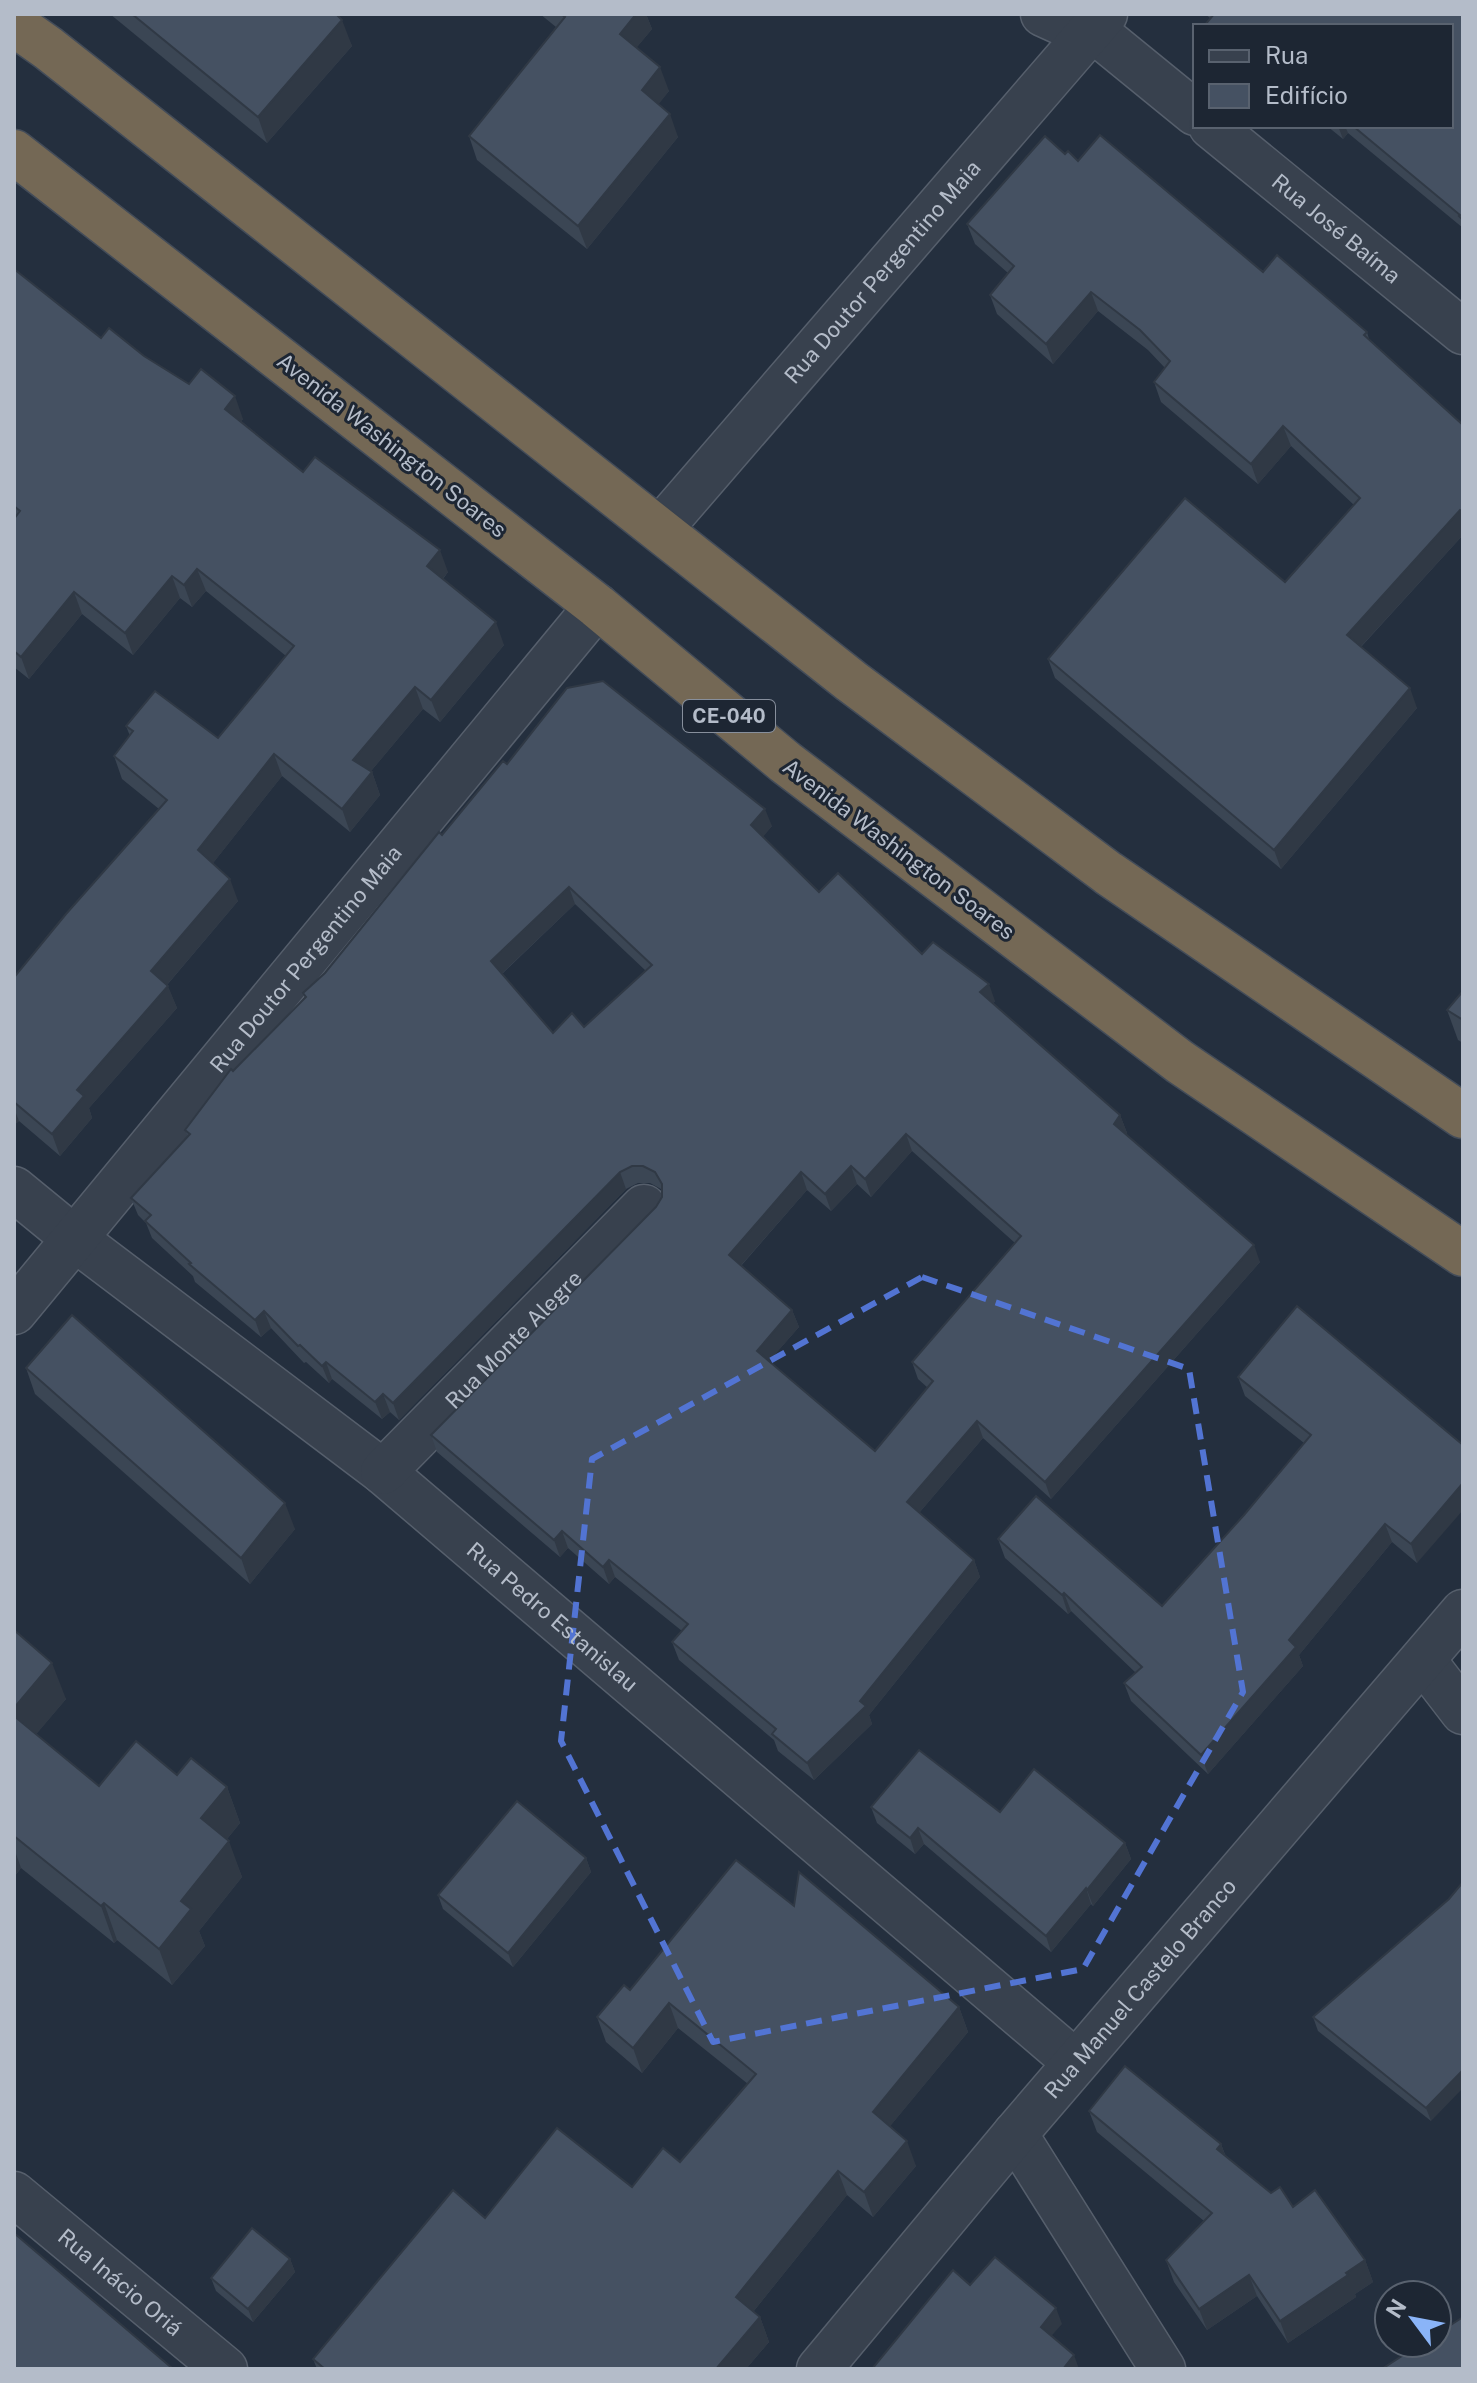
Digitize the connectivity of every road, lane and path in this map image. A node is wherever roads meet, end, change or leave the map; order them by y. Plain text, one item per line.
1 (1043, 14) edge
2 (1099, 22) edge
3 (14, 24) edge
4 (1193, 111) edge
5 (1213, 128) edge
6 (14, 152) edge
7 (1463, 332) edge
8 (660, 529) junction
9 (597, 606) junction
10 (1463, 1116) edge
11 (14, 1189) edge
12 (644, 1207) dead end
13 (75, 1239) junction
14 (1463, 1254) edge
15 (14, 1312) edge
16 (383, 1472) junction
17 (1463, 1612) edge
18 (1423, 1660) junction
19 (1463, 1712) edge
20 (1075, 2062) junction
21 (1015, 2134) junction
22 (14, 2194) edge
23 (225, 2369) edge
24 (819, 2369) edge
25 (1163, 2369) edge

1 - 2 street
2 - 4 street
2 - 8 street, Rua Doutor Pergentino Maia
3 - 8 highway
5 - 7 street, Rua José Baíma
6 - 9 highway, Avenida Washington Soares / CE-040
8 - 10 highway
9 - 13 street, Rua Doutor Pergentino Maia
9 - 14 highway, Avenida Washington Soares / CE-040
11 - 13 street, Rua Pedro Estanislau
12 - 16 street, Rua Monte Alegre
13 - 15 street, Rua Doutor Pergentino Maia
13 - 16 street, Rua Pedro Estanislau
16 - 20 street, Rua Pedro Estanislau
17 - 18 street, Rua Manuel Castelo Branco
18 - 19 street
18 - 20 street, Rua Manuel Castelo Branco
20 - 21 street, Rua Manuel Castelo Branco
21 - 24 street, Rua Manuel Castelo Branco
21 - 25 street
22 - 23 street, Rua Inácio Oriá

